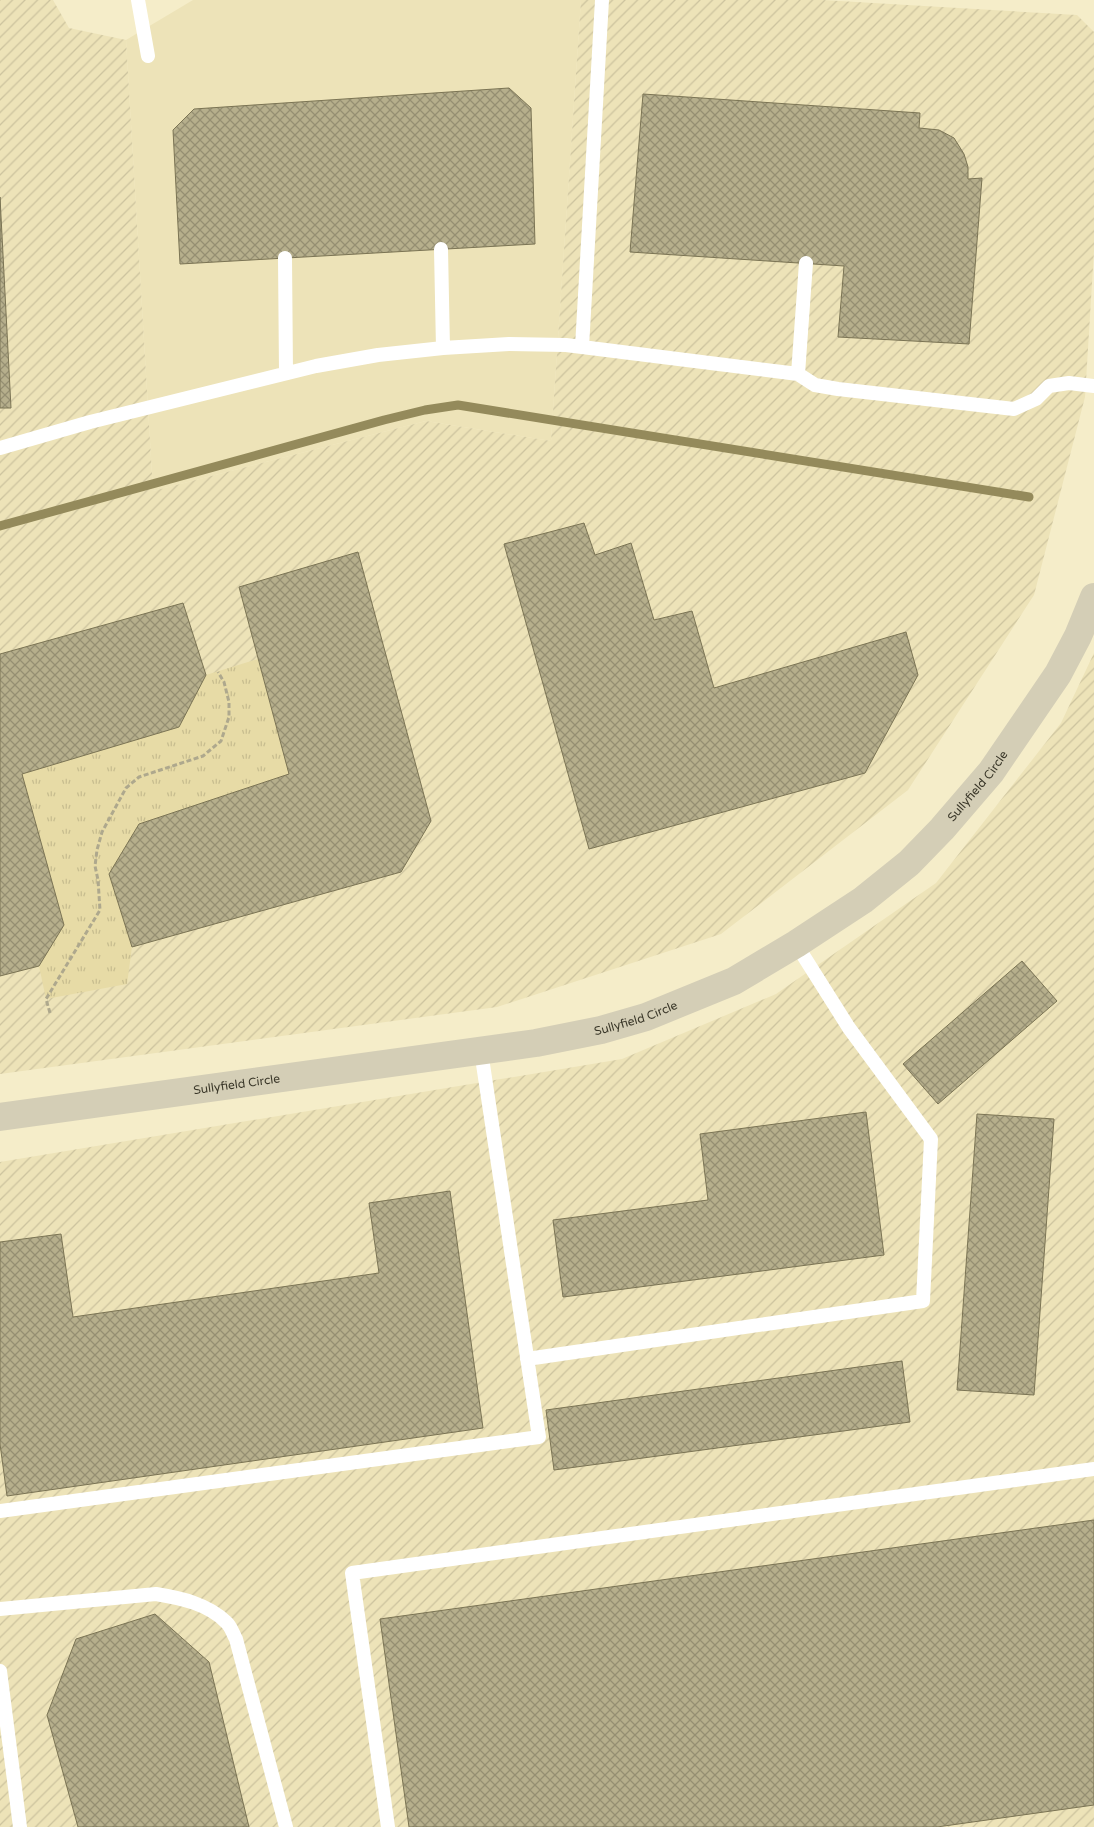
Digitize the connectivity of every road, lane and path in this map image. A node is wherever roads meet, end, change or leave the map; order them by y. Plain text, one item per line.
1 (138, 0) edge
2 (602, 0) edge
3 (148, 56) dead end
4 (441, 249) dead end
5 (285, 258) dead end
6 (806, 263) dead end
7 (582, 347) junction
8 (443, 348) junction
9 (286, 373) junction
10 (798, 374) junction
11 (1094, 386) edge
12 (0, 448) edge
13 (1094, 597) edge
14 (218, 672) dead end
15 (796, 944) junction
16 (50, 1013) dead end
17 (481, 1051) junction
18 (0, 1117) edge
19 (527, 1359) junction
20 (1094, 1469) edge
21 (0, 1511) edge
22 (0, 1609) edge
23 (0, 1671) edge
24 (20, 1827) edge
25 (286, 1827) edge
26 (388, 1827) edge

1 - 3 lane
2 - 7 lane
4 - 8 lane
5 - 9 lane
6 - 10 lane
7 - 8 lane
7 - 10 lane
8 - 9 lane
9 - 12 lane
10 - 11 lane
13 - 15 street, Sullyfield Circle
14 - 16 path
15 - 17 street, Sullyfield Circle
15 - 19 lane
17 - 18 street, Sullyfield Circle
17 - 19 lane
19 - 21 lane
20 - 26 lane
22 - 25 lane
23 - 24 lane

